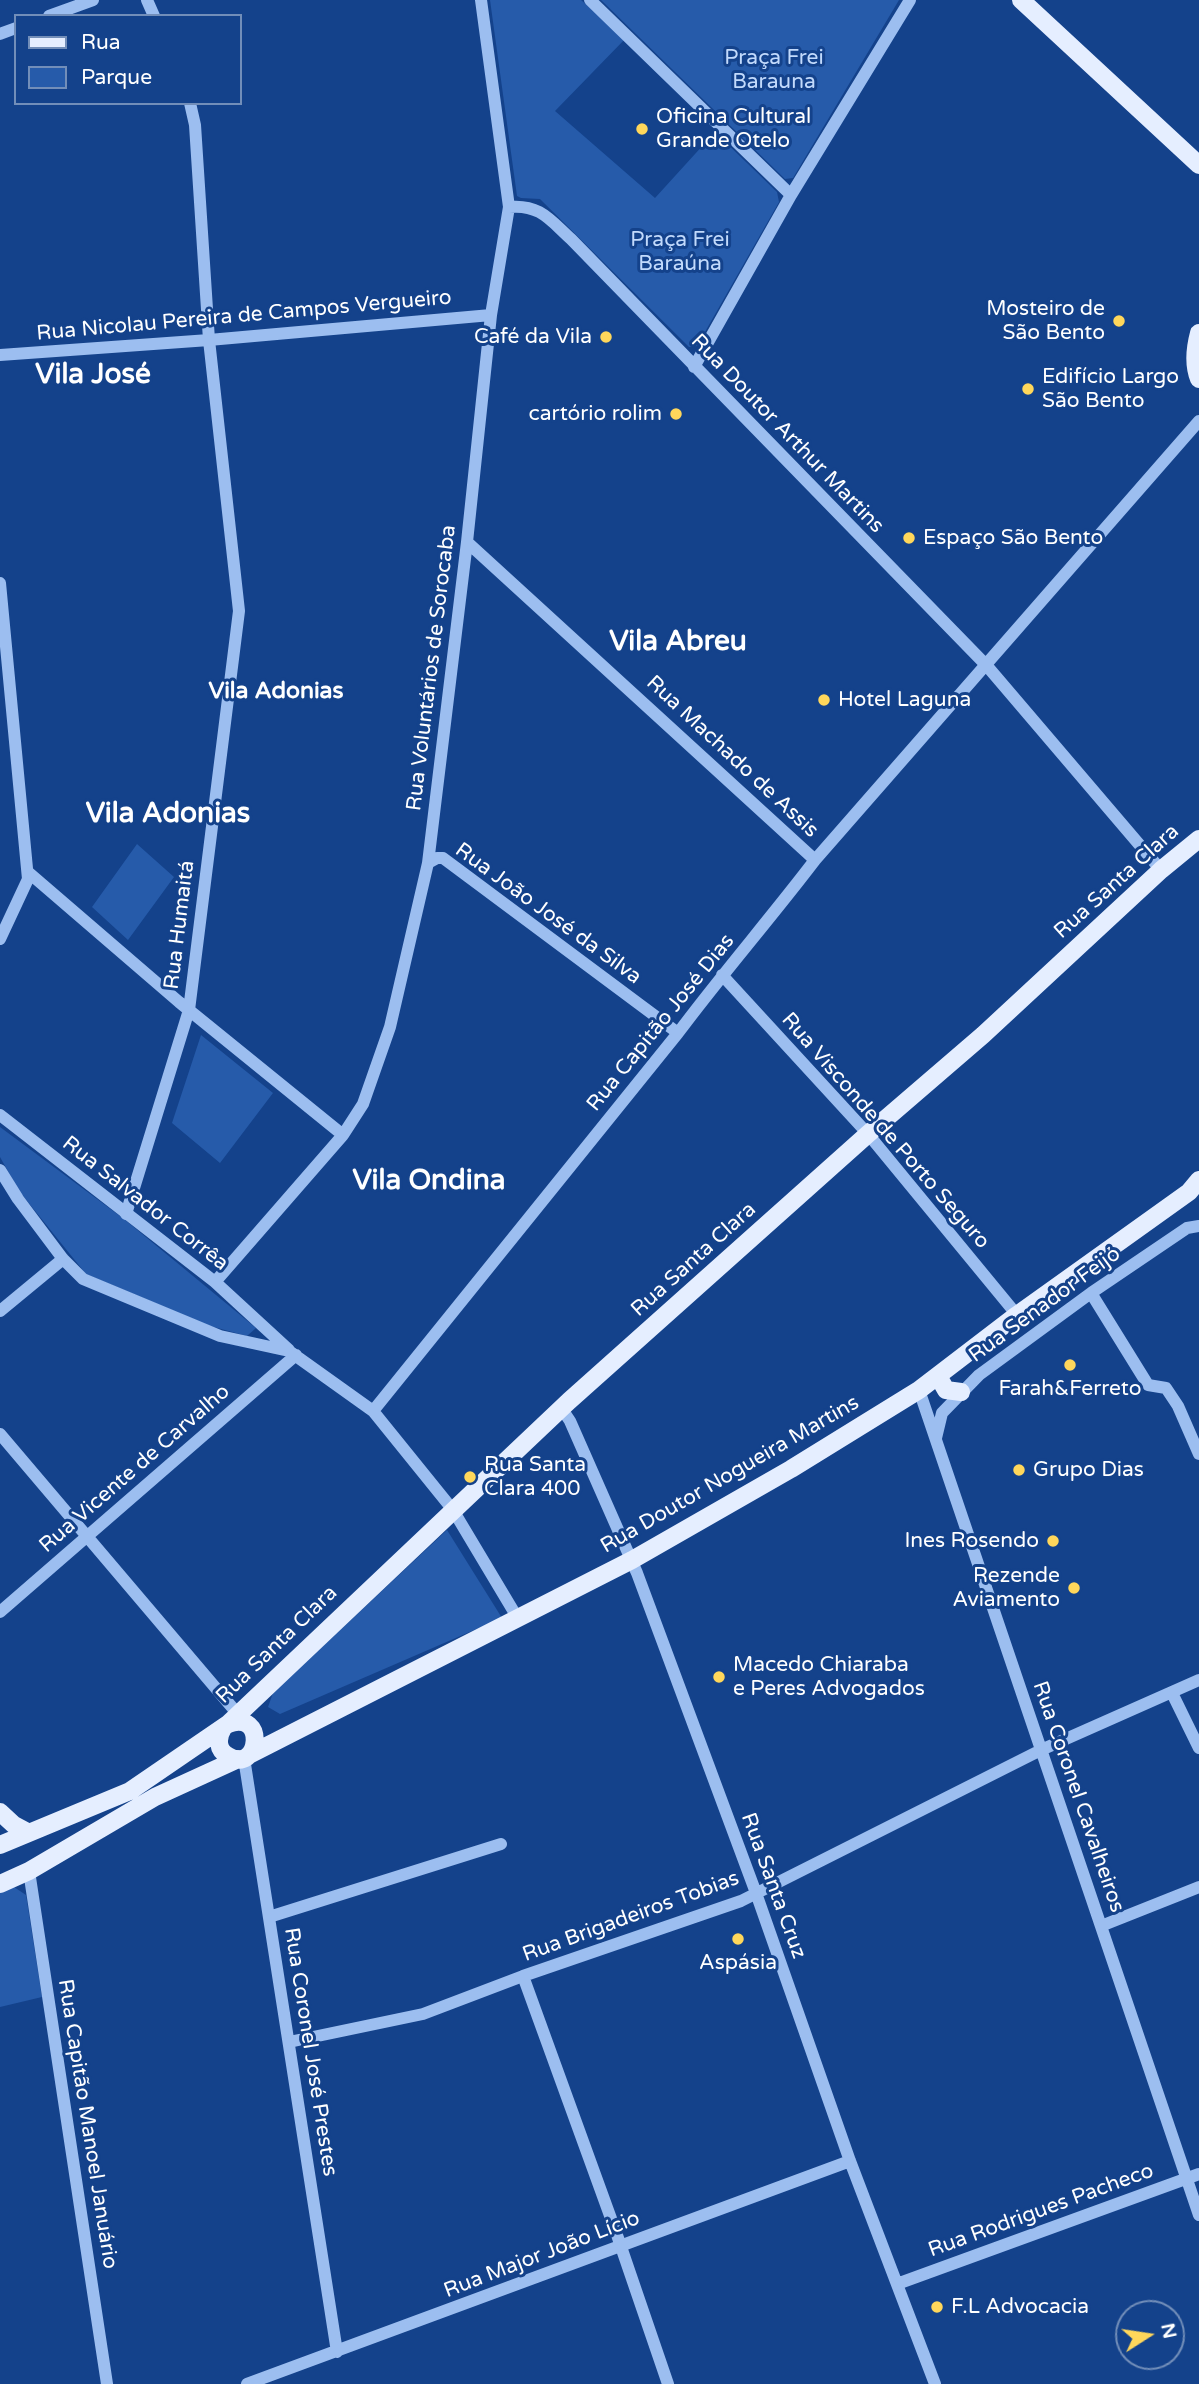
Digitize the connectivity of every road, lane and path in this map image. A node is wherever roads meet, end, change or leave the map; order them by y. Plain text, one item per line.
1 (93, 0) edge
2 (481, 0) edge
3 (590, 0) edge
4 (910, 0) edge
5 (1021, 0) edge
6 (54, 14) edge
7 (190, 105) edge
8 (1199, 165) edge
9 (791, 195) junction
10 (509, 207) junction
11 (491, 315) junction
12 (1199, 332) edge
13 (209, 341) junction
14 (0, 355) edge
15 (694, 367) junction
16 (1199, 379) edge
17 (1199, 421) edge
18 (467, 542) junction
19 (0, 583) edge
20 (987, 666) junction
21 (1199, 839) edge
22 (815, 860) junction
23 (428, 863) junction
24 (1161, 870) junction
25 (28, 873) junction
26 (0, 939) edge
27 (722, 975) junction
28 (189, 1010) junction
29 (678, 1033) junction
30 (0, 1115) edge
31 (868, 1134) junction
32 (343, 1135) junction
33 (0, 1170) edge
34 (1199, 1180) edge
35 (126, 1214) junction
36 (1199, 1226) edge
37 (63, 1259) junction
38 (215, 1282) junction
39 (1091, 1293) junction
40 (0, 1311) edge
41 (1017, 1315) junction
42 (264, 1327) junction
43 (251, 1342) junction
44 (293, 1353) junction
45 (938, 1376) junction
46 (919, 1390) junction
47 (961, 1392) junction
48 (373, 1411) junction
49 (559, 1411) junction
50 (0, 1434) edge
51 (936, 1438) junction
52 (1199, 1454) edge
53 (449, 1514) junction
54 (86, 1537) junction
55 (632, 1560) junction
56 (0, 1612) edge
57 (513, 1619) junction
58 (1199, 1680) edge
59 (1172, 1693) junction
60 (234, 1723) junction
61 (1199, 1748) edge
62 (1041, 1750) junction
63 (244, 1757) junction
64 (0, 1812) edge
65 (29, 1833) junction
66 (500, 1843) dead end
67 (0, 1845) edge
68 (29, 1871) junction
69 (0, 1884) edge
70 (1199, 1887) edge
71 (756, 1893) junction
72 (270, 1917) junction
73 (1101, 1926) junction
74 (523, 1976) junction
75 (289, 2042) junction
76 (850, 2161) junction
77 (1193, 2176) edge
78 (1199, 2215) edge
79 (621, 2245) junction
80 (897, 2284) junction
81 (338, 2352) junction
82 (107, 2384) edge
83 (247, 2384) edge
84 (668, 2384) edge
85 (934, 2384) edge

1 - 6 street
2 - 10 street, Rua Voluntários de Sorocaba
3 - 9 street
4 - 9 street
5 - 8 main road
7 - 13 street, Rua Humaitá
9 - 15 street
10 - 11 street, Rua Voluntários de Sorocaba
10 - 15 street, Rua Doutor Arthur Martins
11 - 13 street, Rua Nicolau Pereira de Campos Vergueiro
11 - 18 street, Rua Voluntários de Sorocaba
12 - 16 main road
13 - 14 street, Rua Nicolau Pereira de Campos Vergueiro
13 - 28 street, Rua Humaitá
15 - 20 street, Rua Doutor Arthur Martins
17 - 20 street, Rua Capitão José Dias
18 - 22 street, Rua Machado de Assis
18 - 23 street, Rua Voluntários de Sorocaba
19 - 25 street
20 - 22 street, Rua Capitão José Dias
20 - 24 street, Rua Doutor Arthur Martins
21 - 24 main road, Rua Santa Clara
22 - 27 street, Rua Capitão José Dias
23 - 29 street, Rua João José da Silva
23 - 32 street, Rua Voluntários de Sorocaba
24 - 31 main road, Rua Santa Clara
25 - 26 street
25 - 28 street
27 - 29 street, Rua Capitão José Dias
27 - 31 street, Rua Visconde de Porto Seguro
28 - 32 street
28 - 35 street, Rua Humaitá
29 - 48 street, Rua Capitão José Dias
30 - 35 street, Rua Salvador Corrêa
31 - 41 street, Rua Visconde de Porto Seguro
31 - 49 main road, Rua Santa Clara
32 - 38 street, Rua Voluntários de Sorocaba
33 - 37 street, Rua Salvador Corrêa
34 - 41 main road, Rua Doutor Nogueira Martins
35 - 38 street, Rua Salvador Corrêa
36 - 39 street, Rua Senador Feijó
37 - 40 street
37 - 43 street, Rua Salvador Corrêa
38 - 42 street, Rua Salvador Corrêa
39 - 47 street, Rua Senador Feijó
39 - 52 street
41 - 45 main road, Rua Doutor Nogueira Martins
42 - 43 street
42 - 44 street, Rua Salvador Corrêa
43 - 44 street, Rua Salvador Corrêa
44 - 48 street, Rua Salvador Corrêa
44 - 54 street, Rua Vicente de Carvalho
45 - 46 main road, Rua Doutor Nogueira Martins
45 - 47 main road
46 - 51 street, Rua Coronel Cavalheiros
46 - 55 main road, Rua Doutor Nogueira Martins
47 - 51 street, Rua Senador Feijó
48 - 53 street, Rua Salvador Corrêa
49 - 53 main road, Rua Santa Clara
49 - 55 street, Rua Santa Cruz
50 - 54 street
51 - 62 street, Rua Coronel Cavalheiros
53 - 57 street, Rua Salvador Corrêa
53 - 60 main road, Rua Santa Clara
54 - 56 street, Rua Vicente de Carvalho
54 - 60 street
55 - 57 main road, Rua Doutor Nogueira Martins
55 - 71 street, Rua Santa Cruz
57 - 63 main road, Rua Doutor Nogueira Martins
58 - 59 street, Rua Brigadeiros Tobias
59 - 61 street
59 - 62 street, Rua Brigadeiros Tobias
60 - 63 main road
60 - 63 main road
60 - 65 main road, Rua Santa Clara
62 - 71 street, Rua Brigadeiros Tobias
62 - 73 street, Rua Coronel Cavalheiros
63 - 68 main road, Rua Doutor Nogueira Martins
63 - 72 street, Rua Coronel José Prestes
64 - 65 main road
65 - 67 main road, Rua Santa Clara
66 - 72 street
68 - 69 main road, Rua Doutor Nogueira Martins
68 - 82 street, Rua Capitão Manoel Januário
70 - 73 street
71 - 74 street, Rua Brigadeiros Tobias
71 - 76 street, Rua Santa Cruz
72 - 75 street, Rua Coronel José Prestes
73 - 77 street, Rua Coronel Cavalheiros
74 - 75 street, Rua Brigadeiros Tobias
74 - 79 street
75 - 81 street, Rua Coronel José Prestes
76 - 79 street, Rua Major João Lício
76 - 80 street, Rua Santa Cruz
77 - 78 street, Rua Coronel Cavalheiros
77 - 80 street, Rua Rodrigues Pacheco
79 - 81 street, Rua Major João Lício
79 - 84 street
80 - 85 street, Rua Santa Cruz
81 - 83 street, Rua Major João Lício

